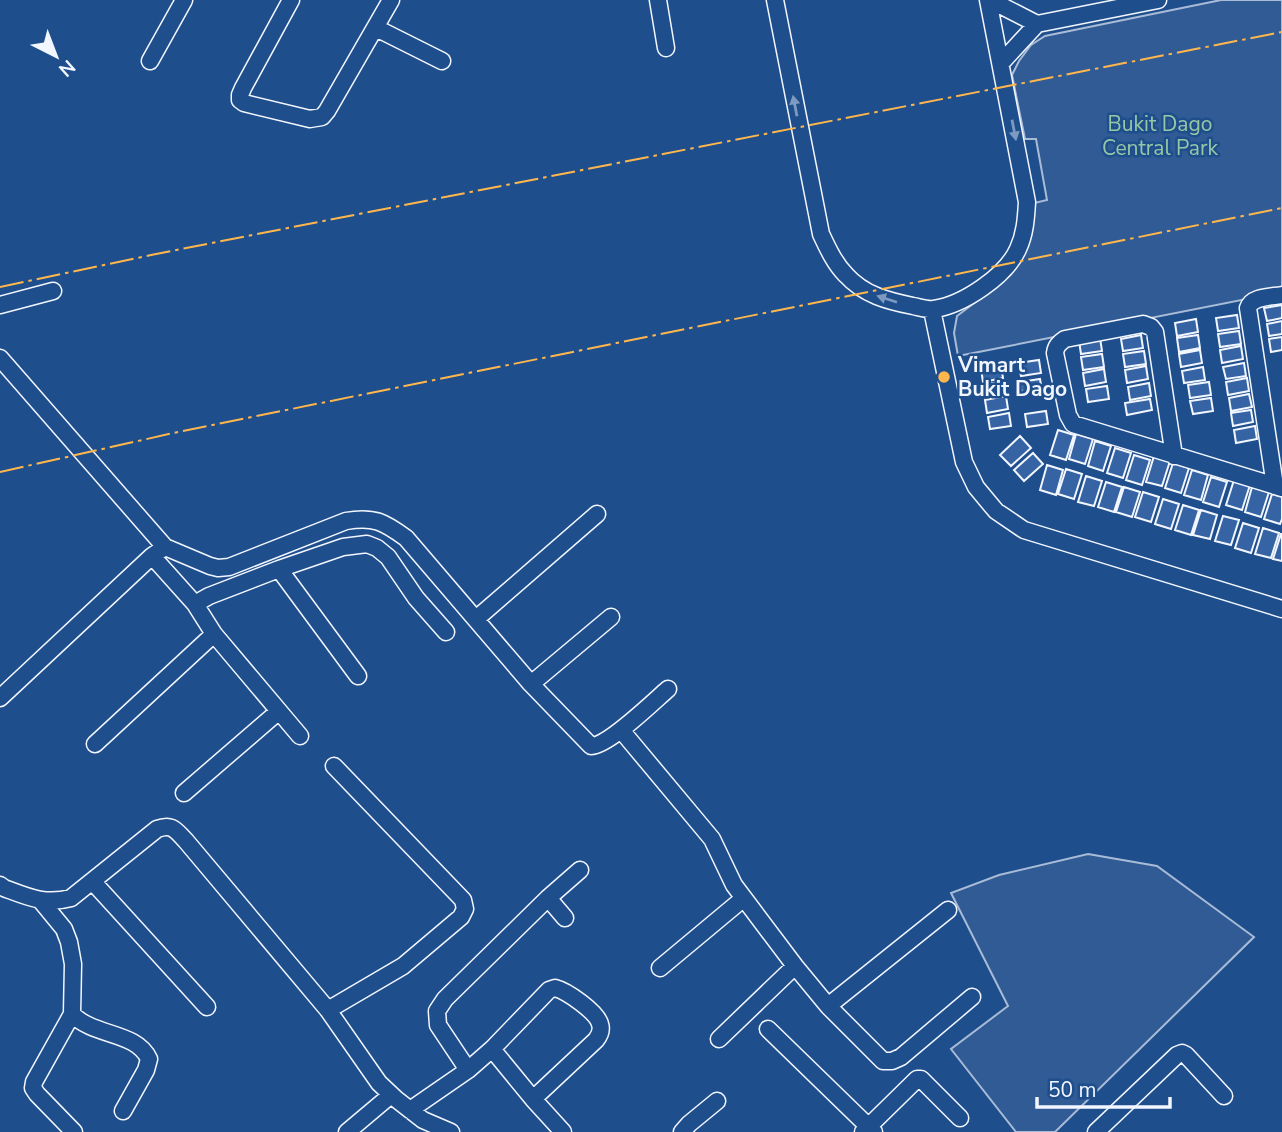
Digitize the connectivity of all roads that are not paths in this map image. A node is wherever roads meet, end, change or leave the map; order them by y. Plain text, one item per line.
1 (184, 0) edge
2 (291, 0) edge
3 (391, 0) edge
4 (658, 0) edge
5 (775, 0) edge
6 (989, 0) edge
7 (1158, 0) edge
8 (1037, 24) junction
9 (376, 28) junction
10 (666, 48) dead end
11 (150, 61) dead end
12 (442, 61) dead end
13 (1001, 63) junction
14 (53, 291) dead end
15 (1282, 295) edge
16 (0, 305) edge
17 (932, 310) junction
18 (0, 358) edge
19 (1174, 456) junction
20 (1279, 487) edge
21 (597, 514) dead end
22 (158, 552) junction
23 (279, 569) junction
24 (195, 604) junction
25 (1282, 609) edge
26 (611, 617) dead end
27 (476, 619) junction
28 (446, 632) dead end
29 (214, 634) junction
30 (358, 676) dead end
31 (531, 684) junction
32 (668, 690) dead end
33 (0, 698) edge
34 (279, 711) junction
35 (621, 730) junction
36 (300, 736) dead end
37 (95, 744) dead end
38 (334, 766) dead end
39 (184, 793) dead end
40 (580, 870) dead end
41 (93, 882) junction
42 (0, 885) edge
43 (548, 898) junction
44 (744, 898) junction
45 (41, 901) junction
46 (948, 910) dead end
47 (565, 918) dead end
48 (795, 966) junction
49 (660, 968) dead end
50 (972, 997) dead end
51 (828, 1006) junction
52 (207, 1007) dead end
53 (328, 1010) junction
54 (72, 1014) junction
55 (768, 1029) dead end
56 (719, 1039) dead end
57 (492, 1049) junction
58 (468, 1070) junction
59 (391, 1095) junction
60 (1224, 1096) dead end
61 (533, 1099) junction
62 (717, 1101) dead end
63 (410, 1110) junction
64 (123, 1111) dead end
65 (960, 1118) dead end
66 (869, 1131) edge
67 (74, 1132) edge
68 (348, 1132) edge
69 (451, 1132) edge
70 (563, 1132) edge
71 (682, 1132) edge
72 (1096, 1132) edge

1 - 11 street
2 - 9 street
3 - 9 street
4 - 10 street
17 -> 5 street
6 - 8 street
6 - 13 street
7 - 8 street
8 - 13 street
9 - 12 street
13 -> 17 street
14 - 16 street
15 - 20 street
17 - 25 street
18 - 22 street
19 - 19 street
19 - 20 street
21 - 27 street
22 - 24 street
22 - 27 street
22 - 33 street
23 - 24 street
23 - 28 street
23 - 30 street
24 - 29 street
26 - 31 street
27 - 31 street
29 - 34 street
29 - 37 street
31 - 35 street
32 - 35 street
34 - 36 street
34 - 39 street
35 - 44 street
38 - 53 street
40 - 43 street
41 - 45 street
41 - 52 street
41 - 53 street
42 - 45 street
43 - 47 street
43 - 58 street
44 - 48 street
44 - 49 street
45 - 54 street
46 - 51 street
48 - 51 street
48 - 56 street
50 - 51 street
53 - 59 street
54 - 64 street
54 - 67 street
55 - 66 street
57 - 58 street
57 - 61 street
57 - 61 street
58 - 63 street
59 - 63 street
59 - 68 street
60 - 72 street
61 - 70 street
62 - 71 street
63 - 69 street
65 - 66 street

